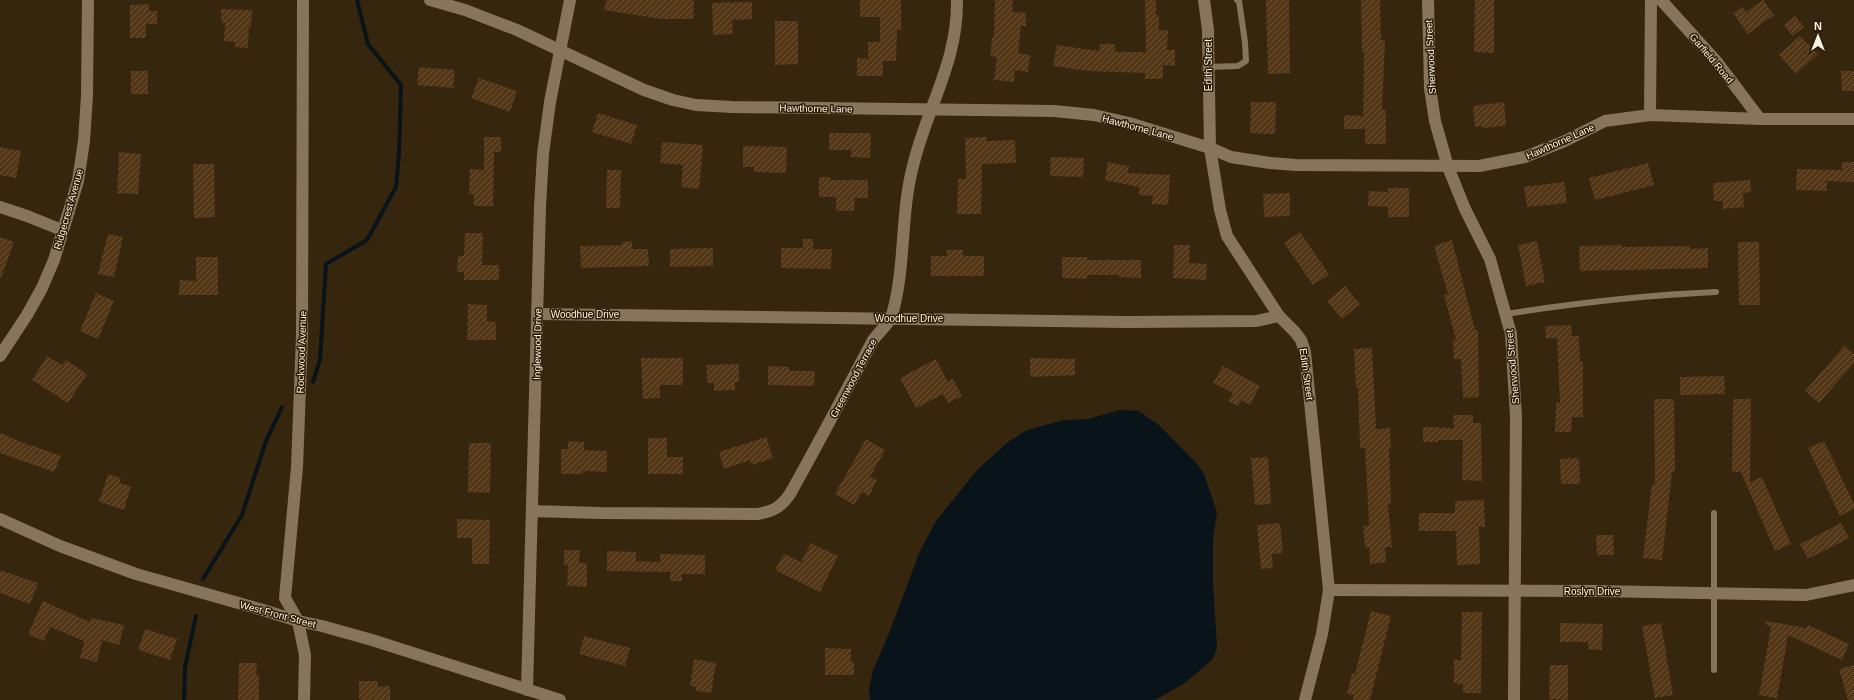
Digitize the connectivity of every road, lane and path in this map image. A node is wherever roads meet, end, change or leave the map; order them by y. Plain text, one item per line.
1 (88, 0) edge
2 (303, 0) edge
3 (430, 0) edge
4 (570, 0) edge
5 (957, 0) edge
6 (1204, 0) edge
7 (1237, 0) edge
8 (1428, 0) edge
9 (1651, 0) edge
10 (1661, 0) edge
11 (561, 50) junction
12 (1208, 67) junction
13 (931, 109) junction
14 (1650, 115) junction
15 (1760, 119) junction
16 (1854, 119) edge
17 (1210, 148) junction
18 (1448, 167) junction
19 (0, 208) edge
20 (62, 230) junction
21 (1716, 292) dead end
22 (538, 314) junction
23 (1506, 314) junction
24 (1279, 316) junction
25 (891, 318) junction
26 (0, 356) edge
27 (532, 511) junction
28 (1714, 514) dead end
29 (0, 519) edge
30 (1854, 585) edge
31 (1329, 590) junction
32 (1515, 591) junction
33 (1714, 592) junction
34 (298, 621) junction
35 (1714, 670) dead end
36 (527, 690) junction
37 (304, 700) edge
38 (560, 700) edge
39 (1305, 700) edge
40 (1514, 700) edge

1 - 20 street, Ridgecrest Avenue
2 - 34 street, Rockwood Avenue
3 - 11 street, Hawthorne Lane
4 - 11 street, Inglewood Drive
5 - 13 street, Greenwood Terrace
6 - 12 street, Edith Street
7 - 12 lane
8 - 18 street, Sherwood Street
9 - 14 street
10 - 15 street, Garfield Road
11 - 13 street, Hawthorne Lane
11 - 22 street, Inglewood Drive
12 - 17 street, Edith Street
13 - 17 street, Hawthorne Lane
13 - 25 street, Greenwood Terrace
14 - 15 street, Hawthorne Lane
14 - 18 street, Hawthorne Lane
15 - 16 street, Hawthorne Lane
17 - 18 street, Hawthorne Lane
17 - 24 street, Edith Street
18 - 23 street, Sherwood Street
19 - 20 street
20 - 26 street, Ridgecrest Avenue
21 - 23 lane
22 - 25 street, Woodhue Drive
22 - 27 street, Inglewood Drive
23 - 32 street, Sherwood Street
24 - 25 street, Woodhue Drive
24 - 31 street, Edith Street
25 - 27 street, Greenwood Terrace
27 - 36 street, Inglewood Drive
28 - 33 lane
29 - 34 street, West Front Street
30 - 33 street, Roslyn Drive
31 - 32 street, Roslyn Drive
31 - 39 street, Edith Street
32 - 33 street, Roslyn Drive
32 - 40 street, Sherwood Street
33 - 35 lane
34 - 36 street, West Front Street
34 - 37 street, Rockwood Avenue
36 - 38 street, West Front Street

